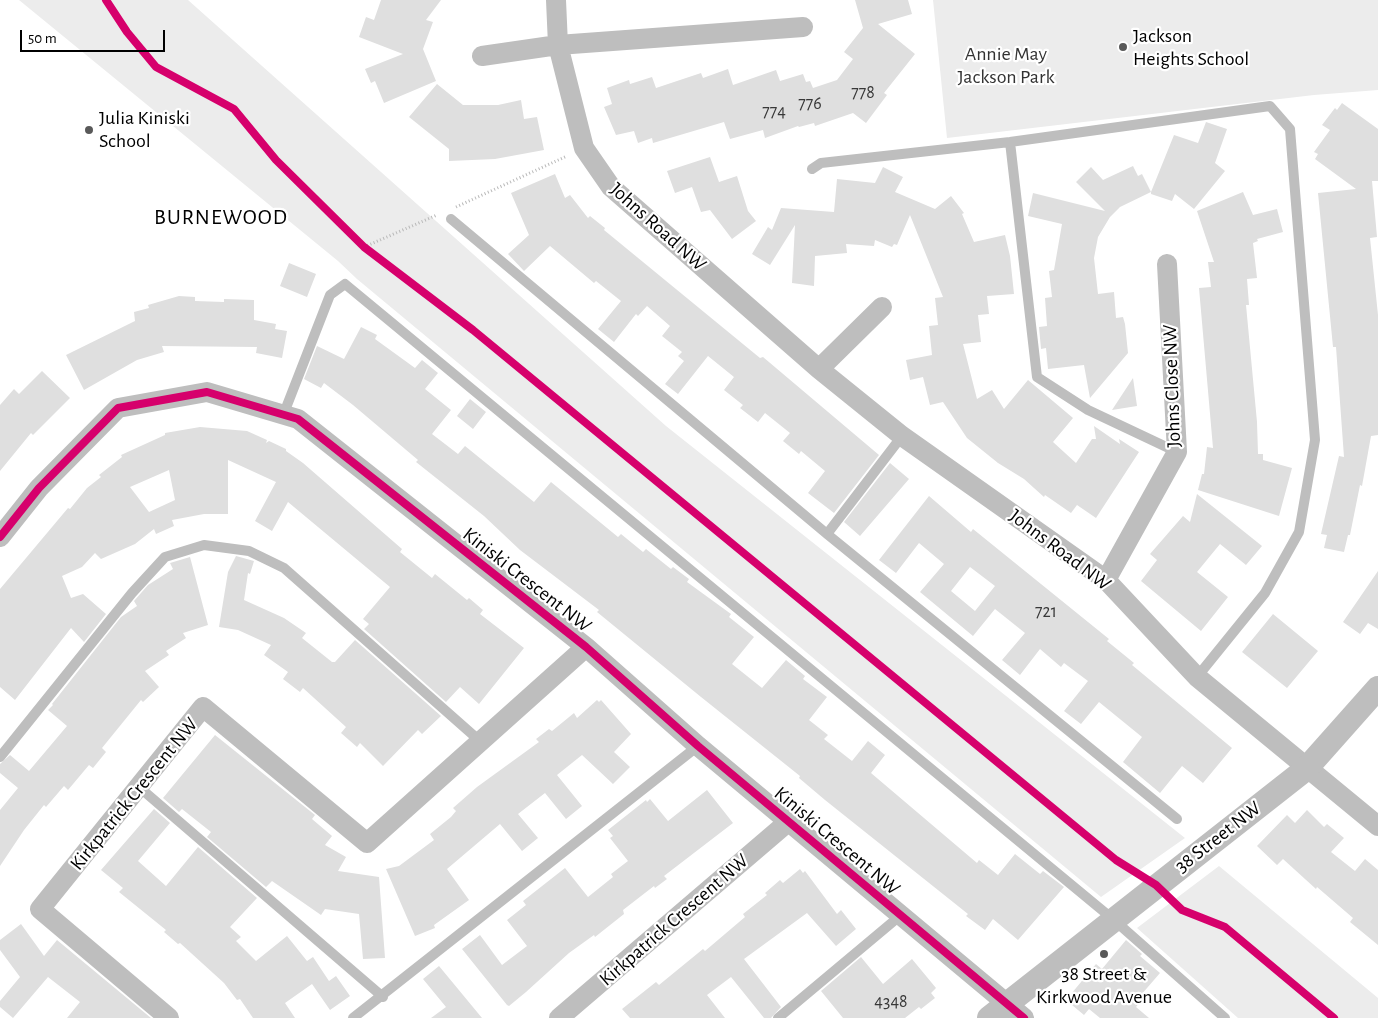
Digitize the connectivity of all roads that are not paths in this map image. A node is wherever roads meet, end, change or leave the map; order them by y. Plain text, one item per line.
1 (556, 0) edge
2 (802, 27) dead end
3 (558, 45) junction
4 (482, 56) dead end
5 (1010, 142) junction
6 (812, 169) dead end
7 (448, 215) road end
8 (1166, 264) dead end
9 (882, 307) dead end
10 (819, 369) junction
11 (284, 413) junction
12 (902, 436) junction
13 (1177, 452) junction
14 (826, 534) junction
15 (0, 537) edge
16 (1106, 580) junction
17 (586, 647) junction
18 (1197, 677) junction
19 (1378, 688) edge
20 (481, 742) junction
21 (698, 746) junction
22 (0, 757) edge
23 (1306, 769) junction
24 (138, 787) junction
25 (1177, 819) dead end
26 (788, 822) junction
27 (1378, 826) edge
28 (901, 915) junction
29 (1114, 920) junction
30 (383, 997) junction
31 (1016, 1011) edge
32 (169, 1018) edge
33 (353, 1018) edge
34 (559, 1018) edge
35 (778, 1018) edge
36 (989, 1018) edge
37 (1225, 1018) edge

1 - 3 street, Johns Road NW
2 - 3 street
3 - 4 street
3 - 10 street, Johns Road NW
5 - 6 lane
5 - 13 lane
5 - 18 lane
7 - 14 lane
8 - 13 street, Johns Close NW
9 - 10 street
10 - 12 street, Johns Road NW
11 - 15 street, Kiniski Crescent NW
11 - 17 street, Kiniski Crescent NW
11 - 29 lane
12 - 14 lane
12 - 16 street, Johns Road NW
13 - 16 street, Johns Close NW
14 - 25 lane
16 - 18 street, Johns Road NW
17 - 20 street, Kirkpatrick Crescent NW
17 - 21 street, Kiniski Crescent NW
18 - 23 street, Johns Road NW
19 - 23 street, 38 Street NW
20 - 22 lane
20 - 24 street, Kirkpatrick Crescent NW
21 - 26 street, Kiniski Crescent NW
21 - 30 lane
23 - 27 street, Johns Road NW
23 - 29 street, 38 Street NW
24 - 30 lane
24 - 32 street, Kirkpatrick Crescent NW
26 - 28 street, Kiniski Crescent NW
26 - 34 street, Kirkpatrick Crescent NW
28 - 31 street, Kiniski Crescent NW
28 - 35 lane
29 - 31 street, 38 Street NW
29 - 37 lane
30 - 33 lane
31 - 36 street, 38 Street NW

